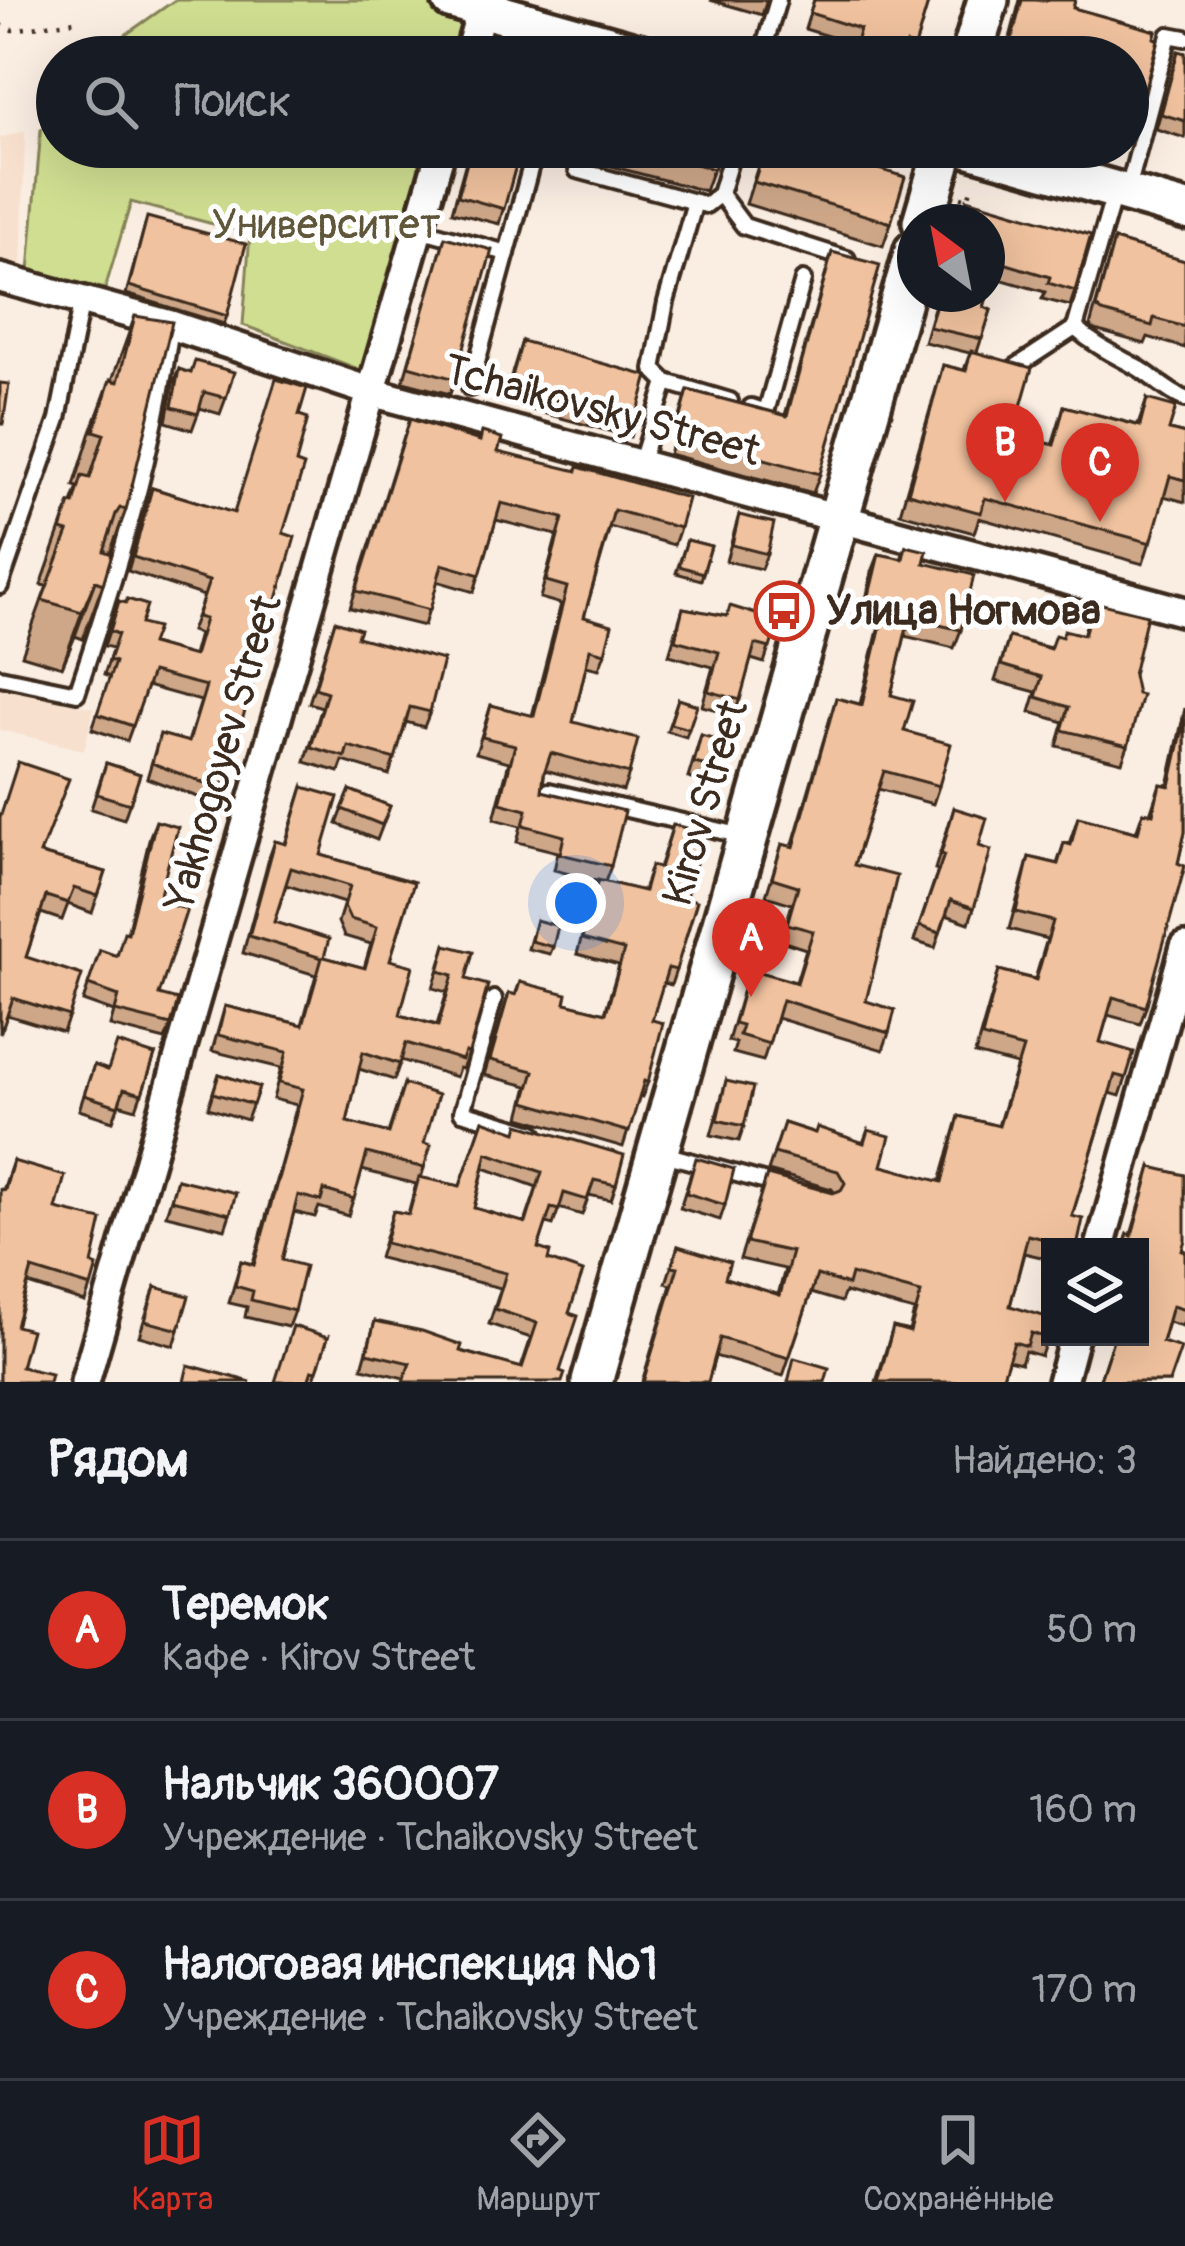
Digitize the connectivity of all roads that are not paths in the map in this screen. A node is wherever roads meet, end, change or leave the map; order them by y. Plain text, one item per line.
1 (778, 0) edge
2 (988, 0) edge
3 (472, 3) edge
4 (1148, 30) edge
5 (470, 36) edge
6 (583, 36) edge
7 (767, 36) edge
8 (977, 36) edge
9 (1177, 36) edge
10 (1149, 114) edge
11 (436, 168) edge
12 (530, 168) edge
13 (728, 168) edge
14 (939, 168) edge
15 (1038, 168) edge
16 (1130, 168) edge
17 (577, 170) dead end
18 (1121, 192) junction
19 (720, 194) junction
20 (695, 202) junction
21 (928, 204) edge
22 (1185, 210) edge
23 (418, 229) junction
24 (507, 253) junction
25 (863, 264) edge
26 (0, 278) edge
27 (803, 280) dead end
28 (82, 299) junction
29 (897, 312) edge
30 (171, 326) junction
31 (1075, 328) junction
32 (999, 367) edge
33 (666, 382) junction
34 (470, 388) dead end
35 (372, 392) junction
36 (1185, 399) edge
37 (640, 465) junction
38 (838, 518) junction
39 (0, 586) edge
40 (1185, 612) edge
41 (0, 677) edge
42 (549, 791) edge
43 (746, 836) junction
44 (1185, 946) edge
45 (494, 999) dead end
46 (548, 1137) edge
47 (649, 1161) junction
48 (807, 1193) edge
49 (1103, 1238) edge
50 (1072, 1346) edge
51 (85, 1382) edge
52 (592, 1382) edge
53 (1062, 1382) edge

1 - 7 lane
2 - 8 main road
3 - 5 street
3 - 6 street
4 - 9 lane
9 - 10 lane
11 - 23 street, Yakhogoyev Street
12 - 24 lane
13 - 19 lane
14 - 21 main road
15 - 18 street
16 - 18 lane
17 - 20 lane
18 - 22 street
18 - 31 lane
19 - 20 lane
19 - 25 lane
20 - 33 lane
23 - 24 lane
23 - 35 street, Yakhogoyev Street
24 - 34 lane
26 - 28 street, Tchaikovsky Street
27 - 33 lane
28 - 30 street, Tchaikovsky Street
28 - 39 lane
29 - 38 main road, Kirov Street
30 - 35 street, Tchaikovsky Street
30 - 41 lane
31 - 32 lane
31 - 36 lane
33 - 37 lane
35 - 37 street, Tchaikovsky Street
35 - 51 street, Yakhogoyev Street
37 - 38 street, Tchaikovsky Street
38 - 40 street, Tchaikovsky Street
38 - 43 main road, Kirov Street
42 - 43 lane
43 - 47 main road, Kirov Street
44 - 49 street
45 - 46 lane
47 - 48 lane
47 - 52 main road, Kirov Street
50 - 53 street

